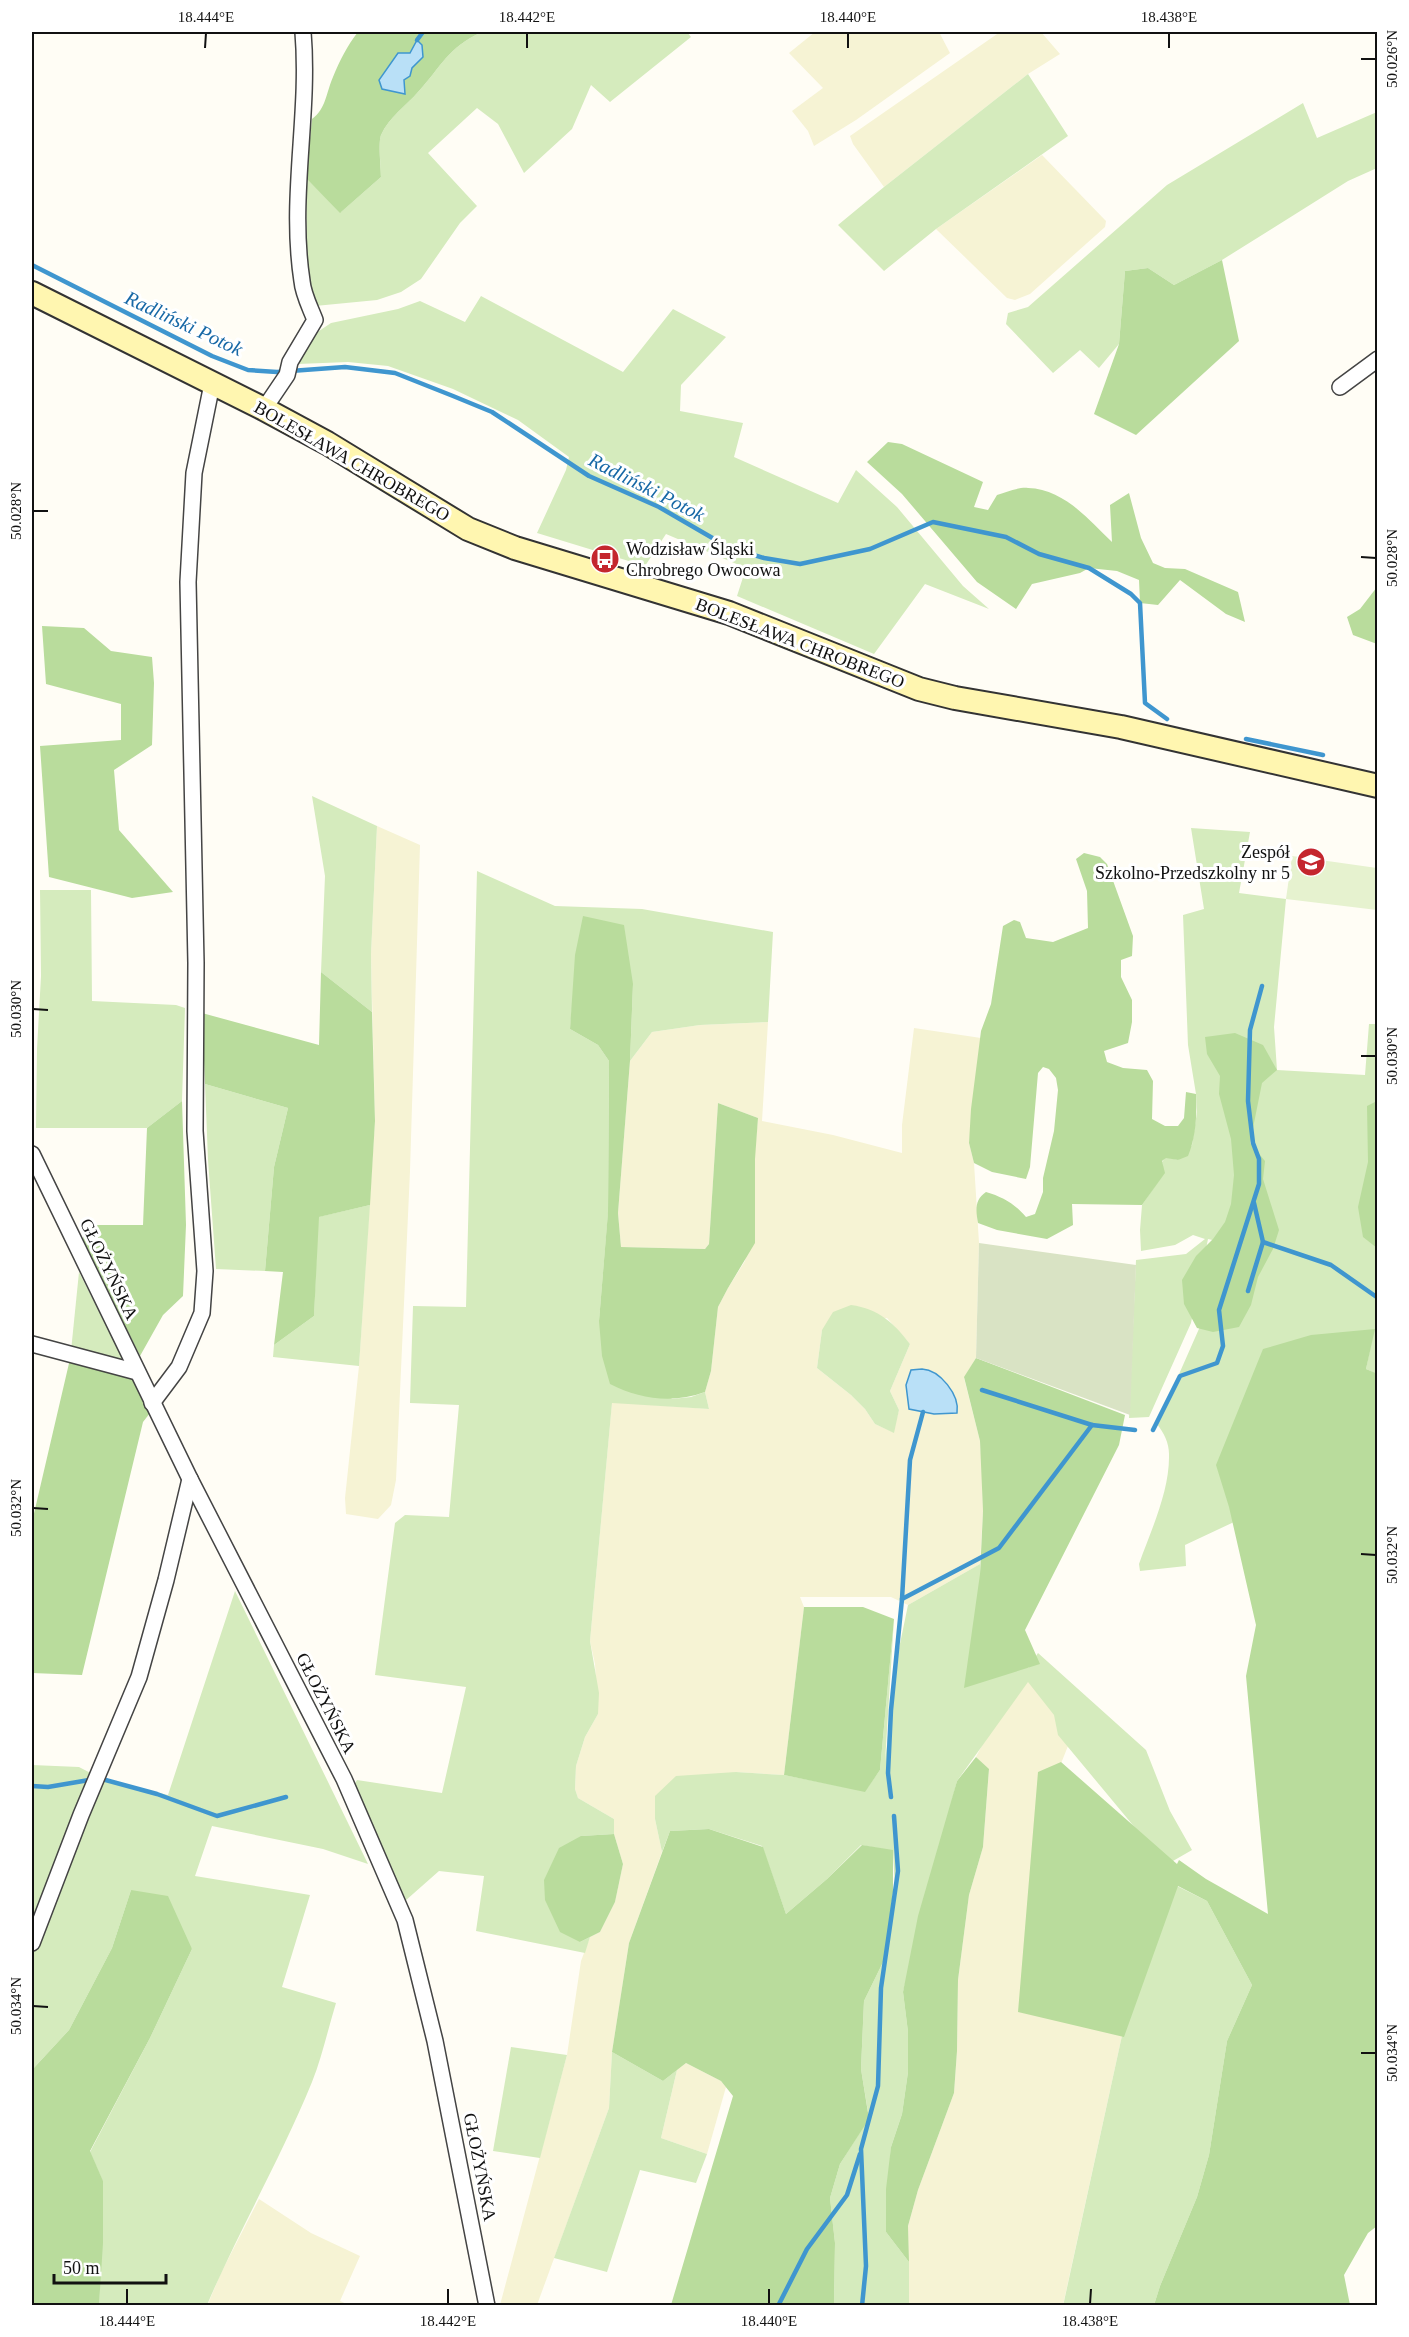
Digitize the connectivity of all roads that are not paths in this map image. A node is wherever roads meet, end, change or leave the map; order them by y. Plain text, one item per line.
1 (303, 32) edge
2 (32, 293) edge
3 (1377, 359) edge
4 (212, 384) junction
5 (1340, 387) dead end
6 (264, 409) junction
7 (1377, 786) edge
8 (32, 1154) edge
9 (32, 1344) edge
10 (137, 1372) junction
11 (152, 1403) junction
12 (189, 1479) junction
13 (32, 1943) edge
14 (487, 2306) edge

1 - 6 street
2 - 4 street, BOLESŁAWA CHROBREGO
3 - 5 street
4 - 6 street, BOLESŁAWA CHROBREGO
4 - 11 street
6 - 7 street, BOLESŁAWA CHROBREGO
8 - 10 street, GŁOŻYŃSKA
9 - 10 street
10 - 11 street, GŁOŻYŃSKA
11 - 12 street, GŁOŻYŃSKA
12 - 13 street
12 - 14 street, GŁOŻYŃSKA

